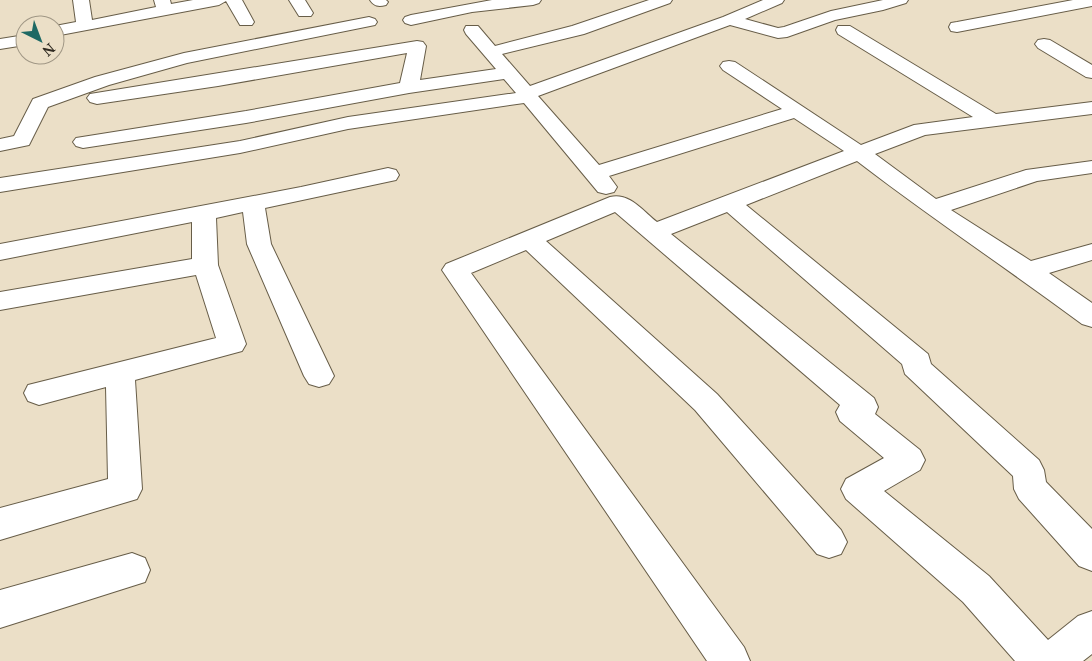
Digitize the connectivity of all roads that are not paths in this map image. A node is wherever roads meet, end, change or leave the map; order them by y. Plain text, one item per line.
1 (81, 0) edge
2 (219, 0) edge
3 (234, 0) edge
4 (533, 0) edge
5 (664, 0) edge
6 (776, 0) edge
7 (900, 0) edge
8 (1092, 1) edge
9 (163, 5) edge
10 (411, 20) dead end
11 (729, 20) junction
12 (246, 22) dead end
13 (369, 22) dead end
14 (85, 26) junction
15 (957, 27) dead end
16 (65, 29) edge
17 (472, 30) dead end
18 (844, 30) dead end
19 (15, 42) edge
20 (0, 44) edge
21 (490, 52) junction
22 (1041, 52) dead end
23 (1092, 53) edge
24 (1064, 56) junction
25 (729, 66) dead end
26 (508, 73) junction
27 (1092, 74) edge
28 (410, 87) junction
29 (527, 96) junction
30 (91, 98) dead end
31 (1092, 108) edge
32 (798, 111) junction
33 (992, 120) junction
34 (83, 142) dead end
35 (0, 145) edge
36 (860, 153) junction
37 (1092, 167) edge
38 (594, 174) junction
39 (388, 175) dead end
40 (0, 185) edge
41 (618, 202) junction
42 (253, 203) junction
43 (730, 203) junction
44 (933, 208) junction
45 (204, 213) junction
46 (654, 232) junction
47 (529, 239) junction
48 (0, 252) edge
49 (1092, 252) edge
50 (205, 265) junction
51 (1028, 271) junction
52 (0, 301) edge
53 (1092, 317) edge
54 (120, 373) junction
55 (319, 376) dead end
56 (39, 393) dead end
57 (0, 524) edge
58 (829, 542) dead end
59 (1092, 554) edge
60 (132, 570) dead end
61 (0, 609) edge
62 (1092, 630) edge
63 (730, 661) edge
64 (1041, 661) edge
65 (1052, 661) edge

1 - 14 street
2 - 9 street
3 - 12 street
4 - 10 street
5 - 21 street
6 - 11 street
7 - 11 street
8 - 15 street
9 - 14 street
11 - 29 street
13 - 35 street
14 - 16 street
17 - 21 street
18 - 33 street
19 - 20 street
21 - 26 street
22 - 24 street
23 - 24 street
24 - 27 street
25 - 32 street
26 - 28 street
26 - 29 street
28 - 30 street
28 - 34 street
29 - 38 street
29 - 40 street
31 - 33 street
32 - 36 street
32 - 38 street
33 - 36 street
36 - 43 street
36 - 44 street
37 - 44 street
38 - 41 street
39 - 42 street
41 - 46 street
41 - 47 street
42 - 45 street
42 - 55 street
43 - 46 street
43 - 59 street
44 - 51 street
45 - 48 street
45 - 50 street
46 - 64 street
47 - 58 street
47 - 63 street
49 - 51 street
50 - 52 street
50 - 54 street
51 - 53 street
54 - 56 street
54 - 57 street
60 - 61 street
62 - 65 street

